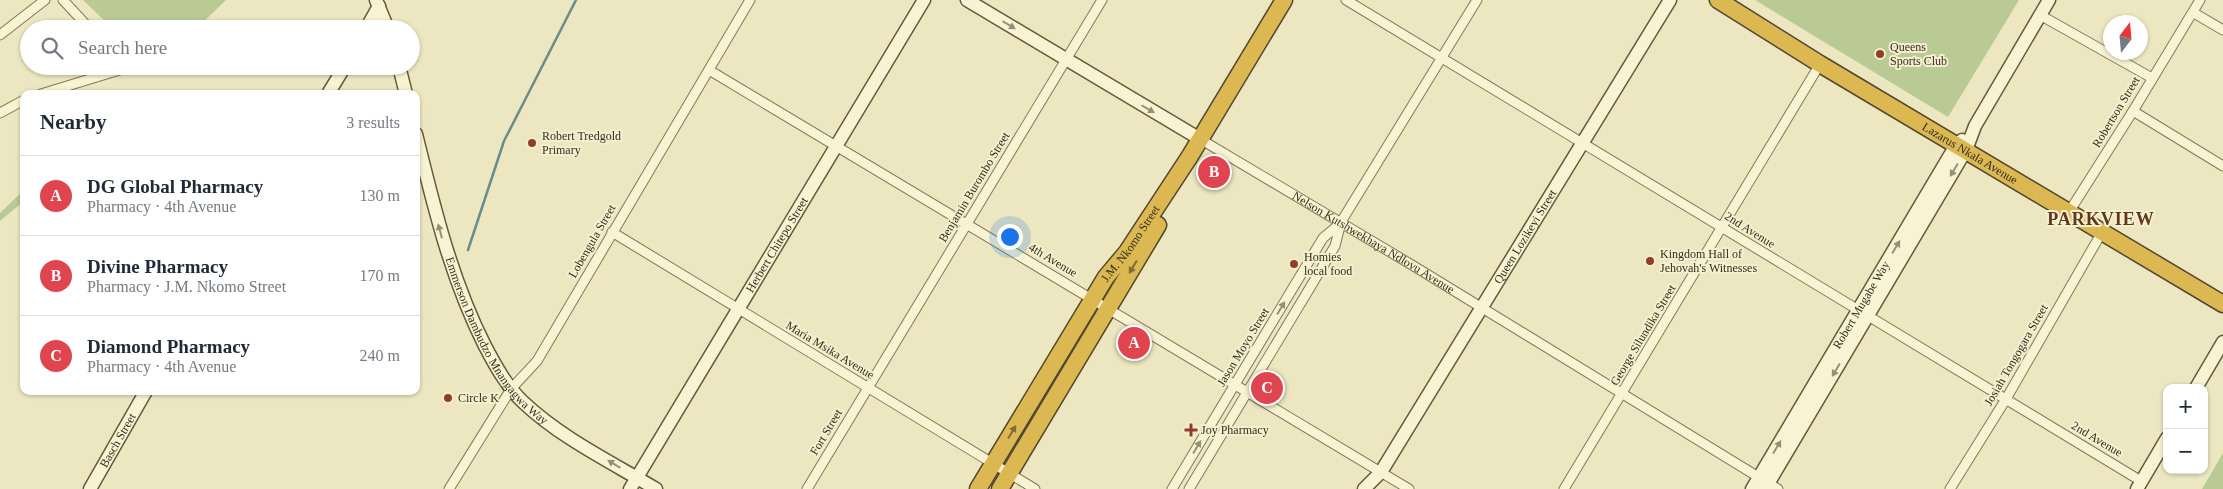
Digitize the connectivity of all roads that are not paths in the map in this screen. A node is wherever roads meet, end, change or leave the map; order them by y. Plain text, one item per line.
1 (45, 0) edge
2 (63, 0) edge
3 (750, 0) edge
4 (924, 0) edge
5 (967, 0) edge
6 (1102, 0) edge
7 (1284, 0) edge
8 (1293, 0) edge
9 (1346, 0) edge
10 (1477, 0) edge
11 (1670, 0) edge
12 (1718, 0) edge
13 (2049, 0) edge
14 (2200, 0) edge
15 (379, 2) edge
16 (2194, 13) junction
17 (2040, 15) junction
18 (82, 20) edge
19 (370, 20) edge
20 (385, 20) edge
21 (2223, 30) edge
22 (0, 35) edge
23 (1442, 58) junction
24 (1066, 60) junction
25 (1820, 64) junction
26 (709, 70) junction
27 (103, 75) edge
28 (340, 75) edge
29 (401, 75) edge
30 (2152, 78) junction
31 (54, 90) edge
32 (330, 90) edge
33 (405, 90) edge
34 (20, 102) edge
35 (2133, 111) junction
36 (0, 113) edge
37 (1204, 141) junction
38 (1583, 143) junction
39 (836, 146) junction
40 (1961, 148) junction
41 (420, 149) edge
42 (2223, 166) edge
43 (2069, 212) junction
44 (1341, 222) junction
45 (966, 224) junction
46 (1722, 228) junction
47 (612, 232) junction
48 (2102, 232) junction
49 (1092, 299) junction
50 (2223, 304) edge
51 (1108, 308) junction
52 (1482, 308) junction
53 (738, 309) junction
54 (1863, 314) junction
55 (2223, 342) edge
56 (1235, 384) junction
57 (2198, 384) edge
58 (867, 387) junction
59 (511, 389) junction
60 (1247, 392) junction
61 (1622, 394) junction
62 (144, 395) edge
63 (2006, 399) junction
64 (2163, 445) edge
65 (993, 464) junction
66 (1381, 472) junction
67 (1009, 474) junction
68 (637, 477) junction
69 (2139, 485) edge
70 (1765, 486) edge
71 (90, 489) edge
72 (449, 489) edge
73 (630, 489) edge
74 (656, 489) edge
75 (807, 489) edge
76 (978, 489) edge
77 (1000, 489) edge
78 (1035, 489) edge
79 (1172, 489) edge
80 (1189, 489) edge
81 (1364, 489) edge
82 (1377, 489) edge
83 (1409, 489) edge
84 (1564, 489) edge
85 (1950, 489) edge

1 - 22 street
2 - 18 street
3 - 26 street, Lobengula Street
4 - 39 street, Herbert Chitepo Street
5 -> 24 street, Nelson Kutshwekhaya Ndlovu Avenue
6 - 24 street, Benjamin Burombo Street
7 - 37 highway, J.M. Nkomo Street
8 - 37 highway, J.M. Nkomo Street
9 - 23 street, 2nd Avenue
10 - 23 street, Jason Moyo Street
11 - 38 street, Queen Lozikeyi Street
12 - 25 highway, Lazarus Nkala Avenue
13 - 17 street, Robert Mugabe Way
14 - 16 street, Robertson Street
15 - 19 street
15 - 20 street
16 - 21 street
16 - 30 street, Robertson Street
17 - 30 street
17 - 40 street, Robert Mugabe Way
23 - 38 street, 2nd Avenue
23 - 44 street, Jason Moyo Street
24 -> 37 street, Nelson Kutshwekhaya Ndlovu Avenue
24 - 45 street, Benjamin Burombo Street
25 - 40 highway, Lazarus Nkala Avenue
25 - 46 street, George Silundika Street
26 - 39 street, 4th Avenue
26 - 47 street, Lobengula Street
27 - 31 street
28 - 32 street
29 - 33 street
30 - 35 street, Robertson Street
34 - 36 street
35 - 42 street
35 - 43 street, Robertson Street
37 - 44 street, Nelson Kutshwekhaya Ndlovu Avenue
37 - 49 highway, J.M. Nkomo Street
37 -> 51 highway, J.M. Nkomo Street
38 - 46 street, 2nd Avenue
38 - 52 street, Queen Lozikeyi Street
39 - 45 street, 4th Avenue
39 - 53 street, Herbert Chitepo Street
40 - 43 highway, Lazarus Nkala Avenue
40 - 54 street, Robert Mugabe Way
59 -> 41 street, Emmerson Dambudzo Mnangagwa Way
43 - 48 highway, Lazarus Nkala Avenue
44 - 52 street, Nelson Kutshwekhaya Ndlovu Avenue
56 -> 44 street, Jason Moyo Street
44 - 60 street, Jason Moyo Street
45 - 49 street, 4th Avenue
45 - 58 street, Benjamin Burombo Street
46 - 54 street, 2nd Avenue
46 - 61 street, George Silundika Street
47 - 53 street, Maria Msika Avenue
47 - 59 street, Lobengula Street
48 - 50 highway, Lazarus Nkala Avenue
48 - 63 street, Josiah Tongogara Street
49 - 51 street, 4th Avenue
65 -> 49 highway, J.M. Nkomo Street
51 - 56 street, 4th Avenue
51 - 67 highway, J.M. Nkomo Street
52 - 61 street, Nelson Kutshwekhaya Ndlovu Avenue
52 - 66 street, Queen Lozikeyi Street
53 - 58 street, Maria Msika Avenue
53 - 68 street, Herbert Chitepo Street
54 - 63 street, 2nd Avenue
54 - 70 street, Robert Mugabe Way
55 - 57 street
56 - 60 street, 4th Avenue
79 -> 56 street, Jason Moyo Street
58 - 65 street, Maria Msika Avenue
58 - 75 street, Fort Street
68 -> 59 street, Emmerson Dambudzo Mnangagwa Way
59 - 72 street, Lobengula Street
60 - 66 street, 4th Avenue
60 - 80 street, Jason Moyo Street
61 - 70 street, Nelson Kutshwekhaya Ndlovu Avenue
61 - 84 street, George Silundika Street
62 - 71 street, Basch Street
63 - 69 street, 2nd Avenue
63 - 85 street, Josiah Tongogara Street
64 - 69 street
65 - 67 street, Maria Msika Avenue
65 - 76 highway, J.M. Nkomo Street
66 - 81 street
66 - 82 street
66 - 83 street, 4th Avenue
67 - 77 highway, J.M. Nkomo Street
67 - 78 street, Maria Msika Avenue
68 - 73 street, Herbert Chitepo Street
68 - 74 street, Emmerson Dambudzo Mnangagwa Way

